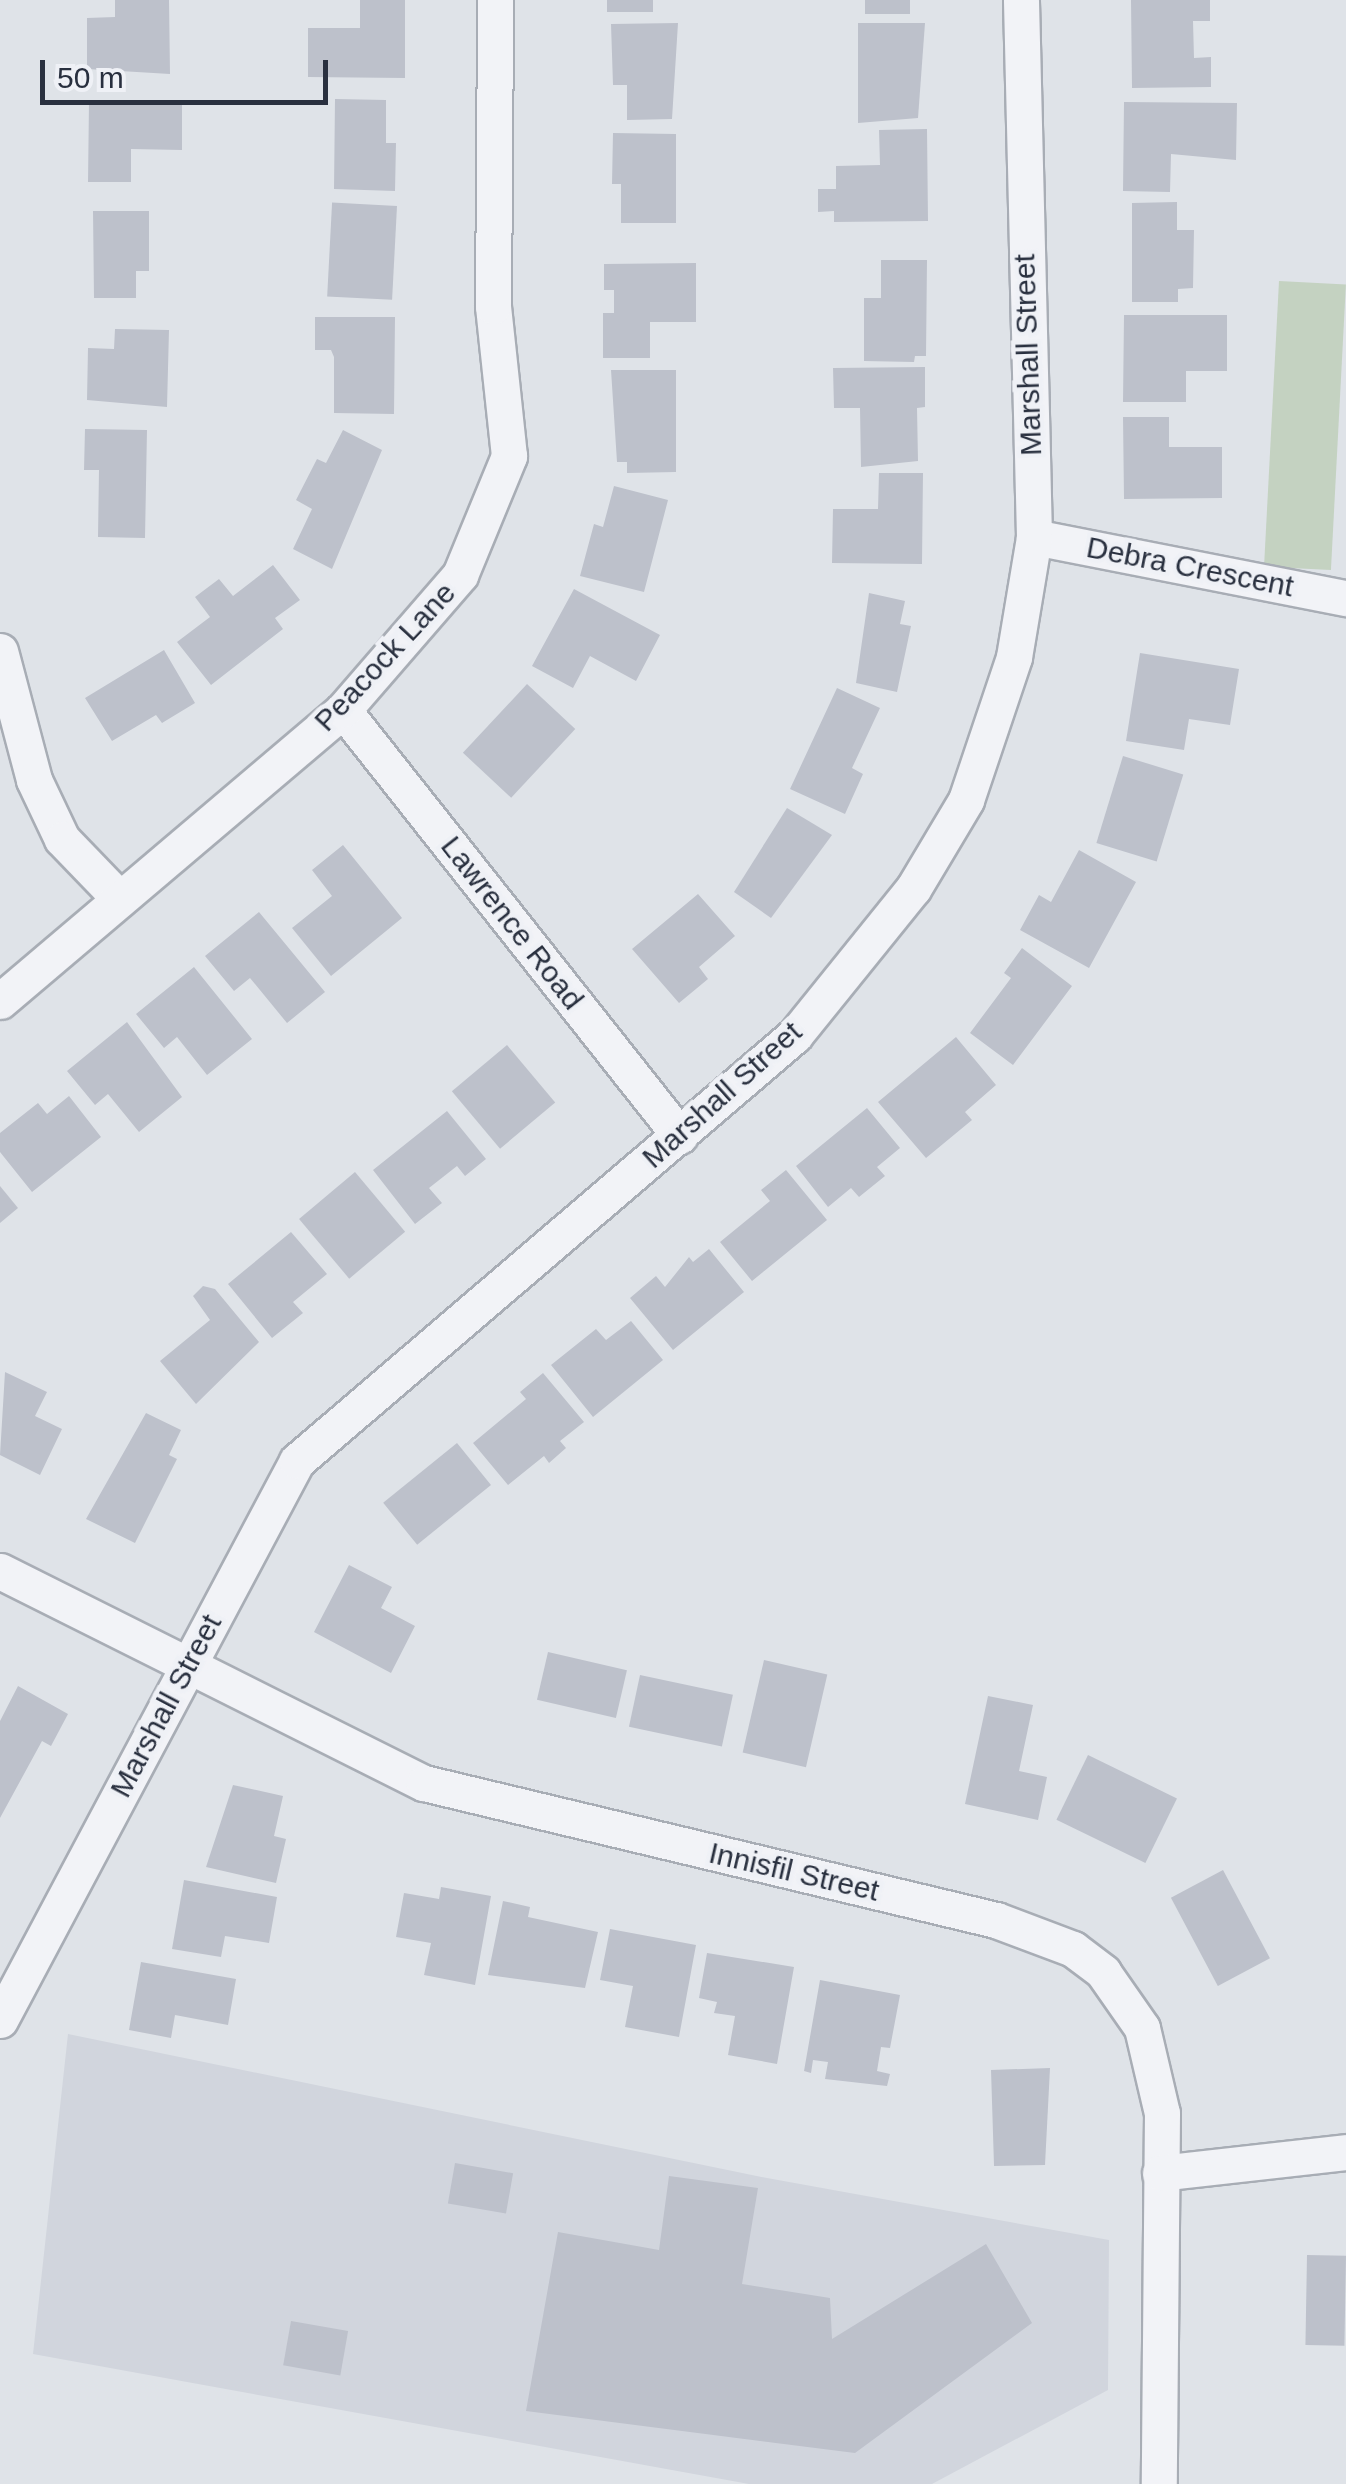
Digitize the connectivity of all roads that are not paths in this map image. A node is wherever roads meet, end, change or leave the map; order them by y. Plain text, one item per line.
1 (495, 0) edge
2 (1020, 0) edge
3 (1034, 537) junction
4 (1346, 598) edge
5 (0, 651) edge
6 (343, 710) junction
7 (120, 899) junction
8 (0, 1001) edge
9 (680, 1136) junction
10 (0, 1571) edge
11 (188, 1666) junction
12 (0, 2020) edge
13 (1346, 2152) edge
14 (1160, 2173) junction
15 (1159, 2484) edge

1 - 6 street, Peacock Lane
2 - 3 street, Marshall Street
3 - 4 street, Debra Crescent
3 - 9 street, Marshall Street
5 - 7 street
6 - 7 street, Peacock Lane
6 - 9 street, Lawrence Road
7 - 8 street, Peacock Lane
9 - 11 street, Marshall Street
10 - 11 street, Innisfil Street
11 - 12 street, Marshall Street
11 - 14 street, Innisfil Street
13 - 14 street
14 - 15 street, Innisfil Street

